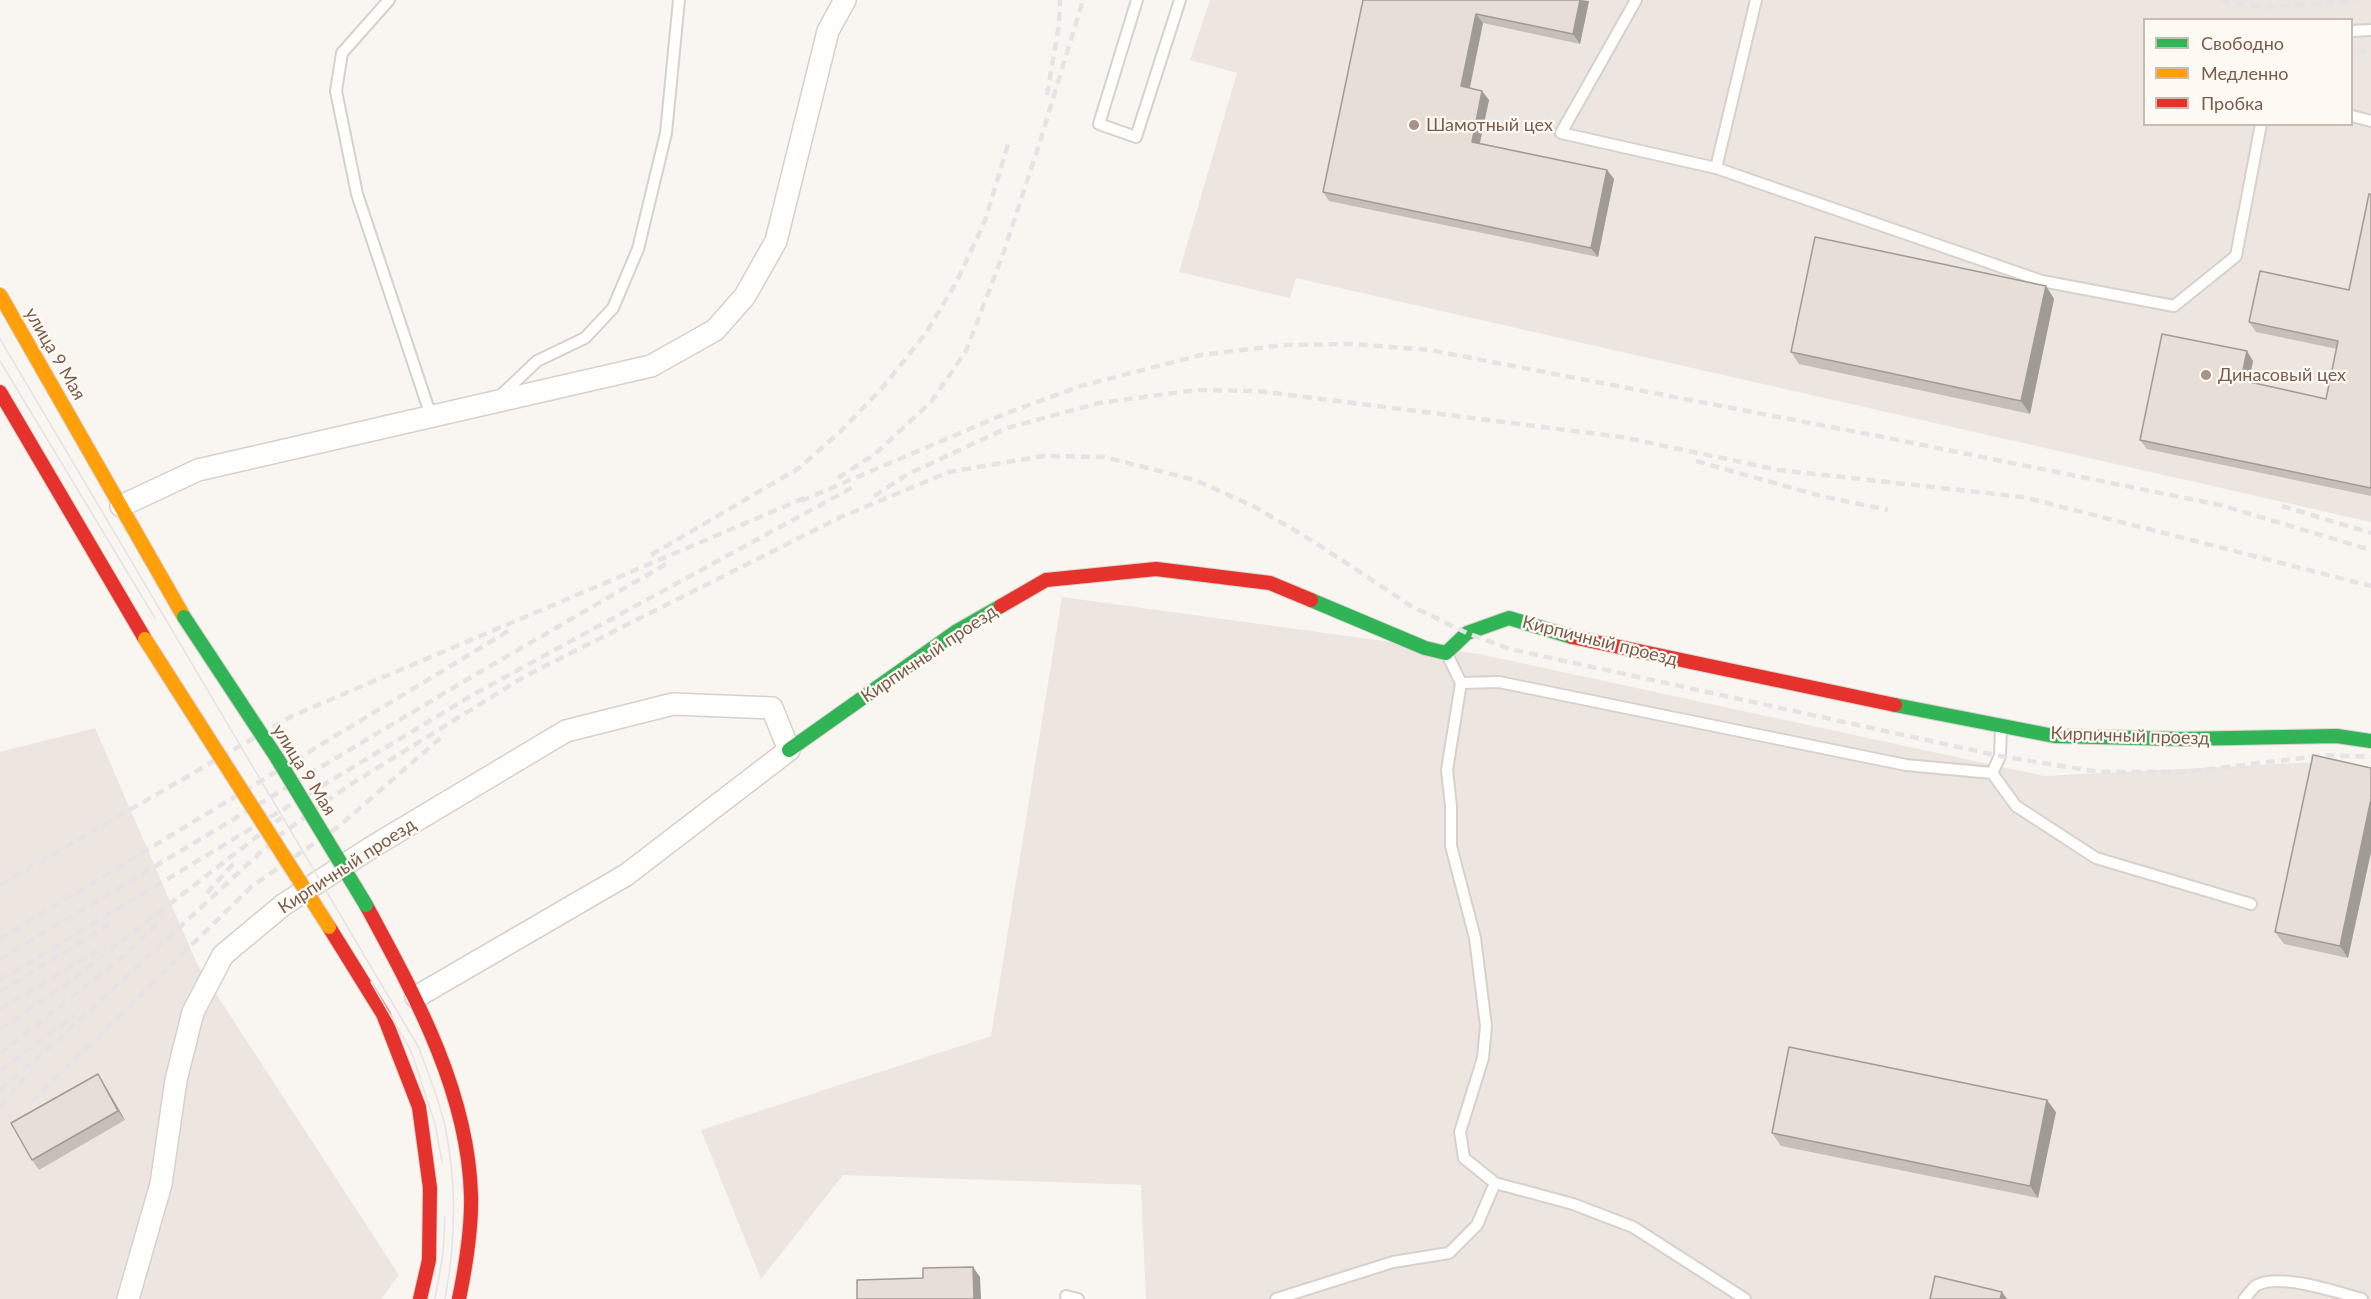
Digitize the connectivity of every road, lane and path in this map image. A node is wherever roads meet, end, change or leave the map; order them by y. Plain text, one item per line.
1 (389, 0) edge
2 (679, 0) edge
3 (845, 0) edge
4 (1137, 0) edge
5 (1180, 0) edge
6 (1636, 0) edge
7 (1756, 0) edge
8 (2371, 30) edge
9 (2353, 31) edge
10 (2353, 116) edge
11 (2371, 121) edge
12 (2261, 126) edge
13 (1716, 168) junction
14 (0, 295) edge
15 (0, 392) edge
16 (493, 402) junction
17 (431, 416) junction
18 (121, 506) junction
19 (1446, 652) junction
20 (1461, 683) junction
21 (2001, 725) junction
22 (2371, 741) edge
23 (789, 750) junction
24 (1992, 772) junction
25 (2251, 904) dead end
26 (416, 997) junction
27 (1495, 1183) junction
28 (1066, 1296) dead end
29 (128, 1299) edge
30 (420, 1299) edge
31 (459, 1299) edge
32 (1078, 1299) edge
33 (1276, 1299) edge
34 (1745, 1299) edge
35 (2244, 1299) edge
36 (2362, 1299) edge

1 - 17 lane
2 - 16 lane
3 - 16 street
4 - 5 lane
6 - 13 lane
7 - 13 lane
8 - 9 lane
10 - 11 lane
12 - 13 lane
14 - 18 main road, улица 9 Мая
15 - 30 main road, bridge
16 - 17 street
17 - 18 street
18 - 26 main road, улица 9 Мая, bridge
19 - 20 lane
19 - 21 main road, Кирпичный проезд
19 - 23 main road, Кирпичный проезд
20 - 24 lane
20 - 27 lane
21 - 22 main road, Кирпичный проезд
21 - 24 lane
23 - 26 street, Кирпичный проезд
23 - 29 street, Кирпичный проезд
24 - 25 lane
26 - 31 main road, улица 9 Мая
27 - 33 lane
27 - 34 lane
28 - 32 lane
35 - 36 lane

